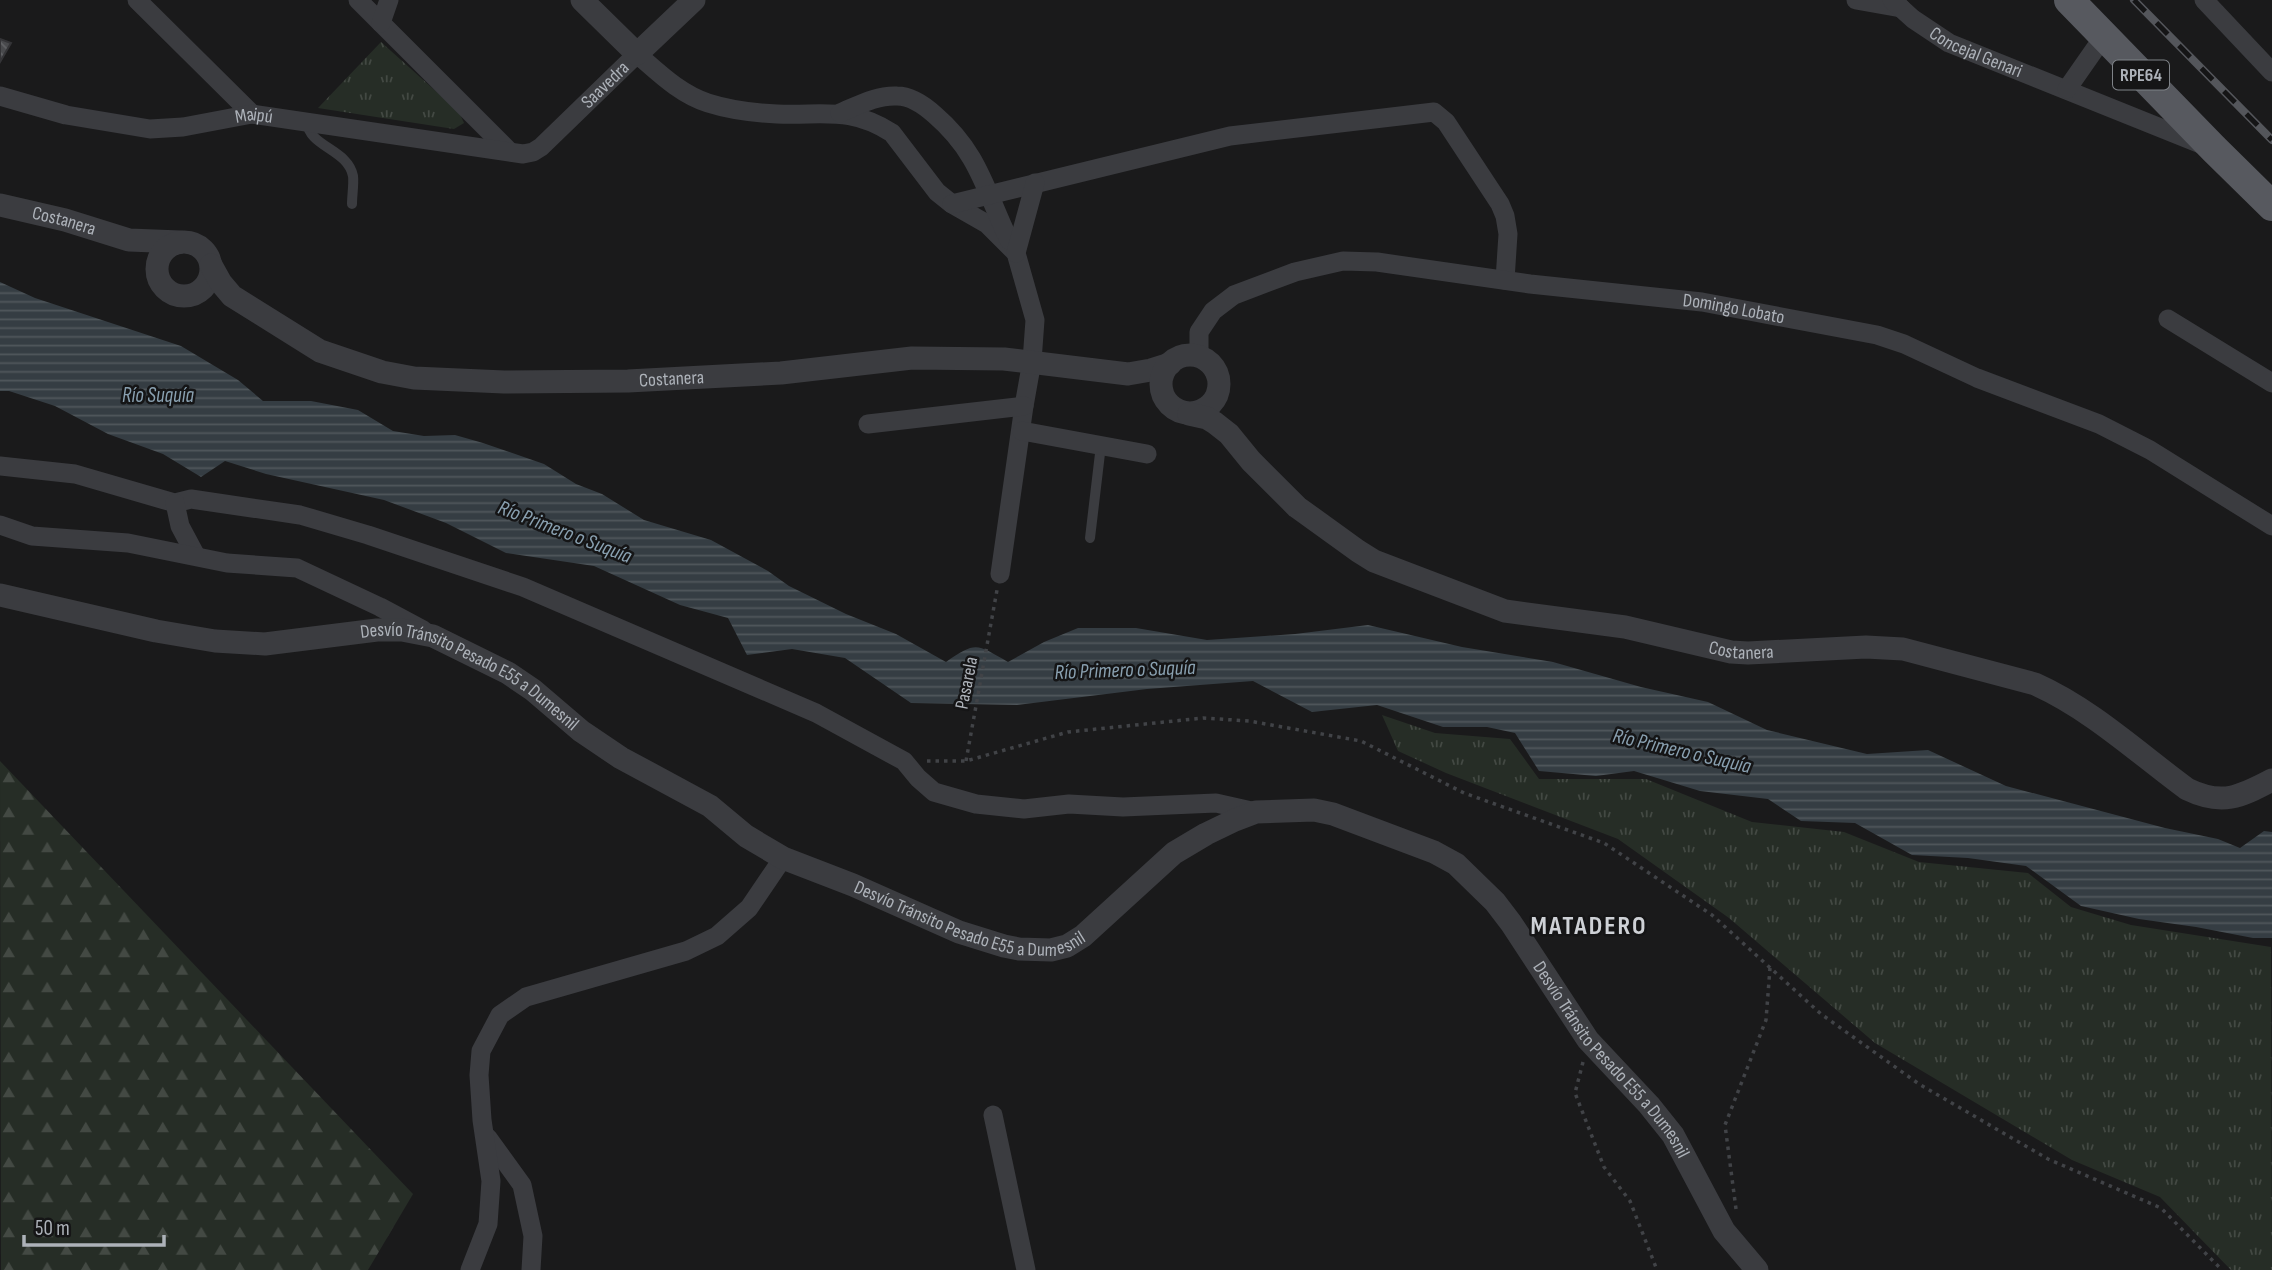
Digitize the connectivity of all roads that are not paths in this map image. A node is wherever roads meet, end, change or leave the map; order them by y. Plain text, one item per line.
1 (137, 0) edge
2 (358, 0) edge
3 (389, 0) edge
4 (582, 0) edge
5 (694, 0) edge
6 (1856, 0) edge
7 (2069, 0) edge
8 (2204, 0) edge
9 (1897, 4) edge
10 (381, 23) junction
11 (2104, 36) junction
12 (637, 54) junction
13 (2272, 72) edge
14 (2067, 89) junction
15 (0, 96) edge
16 (840, 113) junction
17 (252, 114) junction
18 (307, 121) junction
19 (2214, 149) junction
20 (509, 151) junction
21 (1035, 183) junction
22 (989, 194) junction
23 (352, 204) dead end
24 (952, 204) junction
25 (0, 205) edge
26 (2272, 206) edge
27 (129, 240) junction
28 (180, 242) junction
29 (1016, 253) junction
30 (211, 265) junction
31 (157, 275) junction
32 (1504, 280) junction
33 (194, 295) junction
34 (232, 296) junction
35 (2168, 319) dead end
36 (1199, 356) junction
37 (1032, 361) junction
38 (1170, 364) junction
39 (1128, 374) junction
40 (2272, 383) edge
41 (1218, 394) junction
42 (1165, 399) junction
43 (1024, 407) junction
44 (1189, 414) junction
45 (869, 424) dead end
46 (1022, 430) junction
47 (1229, 434) junction
48 (1101, 445) junction
49 (1147, 454) dead end
50 (0, 466) edge
51 (175, 503) junction
52 (0, 525) edge
53 (2272, 526) edge
54 (1090, 538) dead end
55 (196, 556) junction
56 (1000, 574) road end
57 (0, 595) edge
58 (433, 636) junction
59 (2272, 780) edge
60 (1256, 813) junction
61 (783, 858) junction
62 (993, 1115) dead end
63 (484, 1131) junction
64 (470, 1270) edge
65 (531, 1270) edge
66 (1026, 1270) edge
67 (1757, 1270) edge

1 - 17 street
2 - 10 street
3 - 10 street
4 - 12 street
5 - 12 street, Saavedra
6 - 9 street
7 - 11 main road, RPE64
8 - 13 street
9 - 14 street, Concejal Genari
10 - 20 street
11 - 14 street
11 - 19 main road, RPE64
12 - 16 street
12 - 20 street, Saavedra
14 - 19 street, Concejal Genari
15 - 17 street, Maipú
16 - 22 street
16 - 24 street
17 - 18 street, Maipú
18 - 20 street, Maipú
18 - 23 lane
19 - 26 main road, RPE64
21 - 22 street
21 - 29 street
21 - 32 street
22 - 24 street
22 - 29 street
24 - 29 street
25 - 27 street, Costanera
27 - 28 street, Costanera
27 - 31 street, Costanera
28 - 30 street, Costanera
28 - 31 street
29 - 37 street
30 - 33 street
30 - 34 street, Costanera
31 - 33 street, Costanera
32 - 36 street, Domingo Lobato
32 - 53 street, Domingo Lobato
33 - 34 street, Costanera
34 - 37 street, Costanera
35 - 40 street
36 - 38 street, Costanera
36 - 41 street, Costanera
37 - 39 street, Costanera
37 - 43 street
38 - 39 street, Costanera
38 - 42 street
39 - 42 street, Costanera
41 - 44 street
41 - 47 street, Costanera
42 - 44 street, Costanera
43 - 45 street
43 - 46 street
44 - 47 street, Costanera
46 - 48 street
46 - 56 street
47 - 59 street, Costanera
48 - 49 street
48 - 54 lane
50 - 51 street
51 - 55 street
51 - 60 street
52 - 55 street
55 - 58 street
57 - 58 street, Desvío Tránsito Pesado E55 a Dumesnil
58 - 61 street, Desvío Tránsito Pesado E55 a Dumesnil
60 - 61 street, Desvío Tránsito Pesado E55 a Dumesnil
60 - 67 street, Desvío Tránsito Pesado E55 a Dumesnil
61 - 63 street
62 - 66 street
63 - 64 street
63 - 65 street

